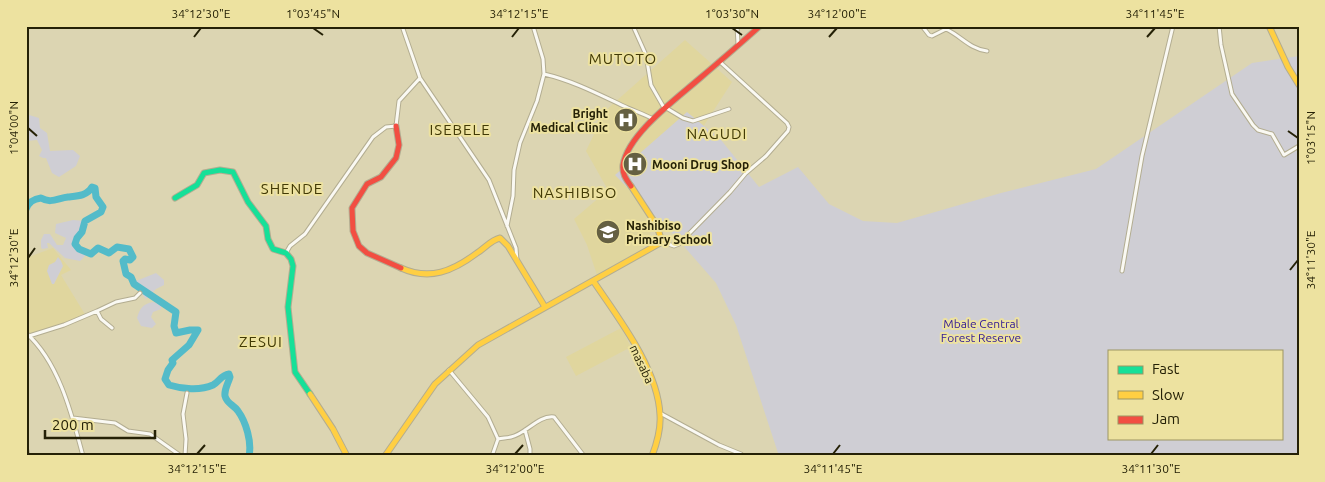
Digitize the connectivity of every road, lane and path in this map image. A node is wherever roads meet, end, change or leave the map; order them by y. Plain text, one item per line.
1 (402, 26) edge
2 (533, 26) edge
3 (633, 26) edge
4 (737, 26) edge
5 (760, 26) edge
6 (922, 26) edge
7 (1173, 26) edge
8 (1219, 26) edge
9 (1269, 26) edge
10 (738, 44) junction
11 (987, 51) dead end
12 (719, 61) junction
13 (544, 74) junction
14 (420, 78) junction
15 (1299, 85) edge
16 (666, 108) junction
17 (729, 109) dead end
18 (652, 119) junction
19 (396, 126) junction
20 (1299, 146) edge
21 (175, 198) dead end
22 (507, 226) junction
23 (662, 242) junction
24 (286, 253) junction
25 (517, 263) junction
26 (1122, 271) dead end
27 (594, 282) junction
28 (140, 293) dead end
29 (545, 307) junction
30 (97, 311) junction
31 (112, 328) dead end
32 (28, 334) edge
33 (449, 370) junction
34 (187, 393) dead end
35 (660, 414) junction
36 (72, 418) junction
37 (525, 430) junction
38 (498, 439) junction
39 (26, 451) edge
40 (741, 454) dead end
41 (27, 456) edge
42 (82, 456) edge
43 (181, 456) edge
44 (185, 456) edge
45 (347, 456) edge
46 (385, 456) edge
47 (492, 456) edge
48 (530, 456) edge
49 (584, 456) edge
50 (652, 456) edge

1 - 14 street
2 - 13 street
3 - 16 street
4 - 10 street
5 - 10 street
6 - 11 street
7 - 26 street
8 - 20 street
9 - 15 street
10 - 12 street
12 - 16 street
12 - 23 street
13 - 18 street
13 - 22 street
14 - 19 street
14 - 22 street
16 - 17 street
16 - 18 street
18 - 23 street
19 - 24 street
19 - 25 street
21 - 24 street
22 - 25 street
23 - 27 street
24 - 45 street
25 - 29 street
27 - 29 street
27 - 35 street, masaba
28 - 30 street
29 - 33 street
30 - 31 street
30 - 32 street
32 - 36 street
33 - 38 street
33 - 46 street
34 - 44 street
35 - 40 street
35 - 50 street, masaba
36 - 42 street
36 - 43 street
37 - 38 street
37 - 48 street
37 - 49 street
38 - 47 street
39 - 41 street

